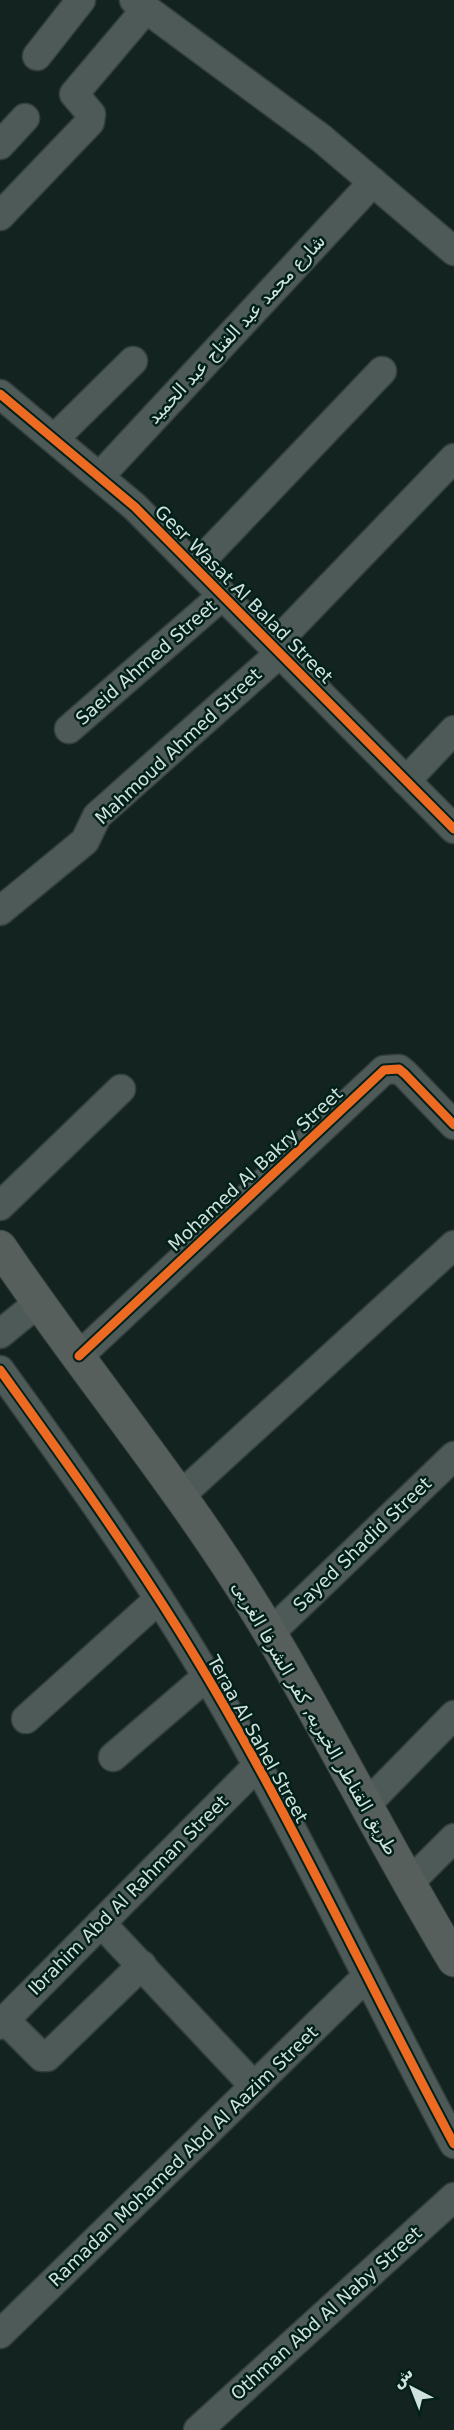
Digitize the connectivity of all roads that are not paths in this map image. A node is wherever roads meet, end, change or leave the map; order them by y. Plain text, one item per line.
1 (81, 0) edge
2 (140, 5) edge
3 (37, 56) dead end
4 (25, 118) dead end
5 (0, 145) edge
6 (373, 182) junction
7 (0, 216) edge
8 (454, 251) edge
9 (132, 360) dead end
10 (382, 370) dead end
11 (0, 394) edge
12 (55, 438) junction
13 (454, 458) edge
14 (100, 476) junction
15 (195, 567) junction
16 (223, 595) junction
17 (276, 649) junction
18 (69, 729) dead end
19 (454, 730) edge
20 (406, 781) junction
21 (454, 829) edge
22 (0, 911) edge
23 (121, 1089) dead end
24 (454, 1125) edge
25 (0, 1206) edge
26 (454, 1245) edge
27 (0, 1247) edge
28 (38, 1303) junction
29 (0, 1334) edge
30 (79, 1356) junction
31 (0, 1370) edge
32 (454, 1456) edge
33 (182, 1496) junction
34 (159, 1599) junction
35 (270, 1633) junction
36 (206, 1677) junction
37 (454, 1715) edge
38 (26, 1719) dead end
39 (113, 1757) dead end
40 (257, 1766) junction
41 (365, 1806) junction
42 (454, 1838) edge
43 (409, 1883) junction
44 (101, 1923) junction
45 (452, 1951) edge
46 (142, 1965) junction
47 (366, 1977) junction
48 (3, 2022) edge
49 (254, 2086) junction
50 (454, 2144) edge
51 (454, 2197) edge
52 (0, 2334) edge
53 (198, 2430) edge

1 - 3 street
2 - 6 street
2 - 7 street
4 - 5 street
6 - 8 street
6 - 14 street, شارع محمد عبد الفتاح عبد الحميد
9 - 12 street
10 - 15 street
11 - 12 street, Gesr Wasat Al Balad Street
12 - 14 street, Gesr Wasat Al Balad Street
13 - 17 street, Mahmoud Ahmed Street
14 - 15 street, Gesr Wasat Al Balad Street
15 - 16 street, Gesr Wasat Al Balad Street
16 - 17 street, Gesr Wasat Al Balad Street
16 - 18 street, Saeid Ahmed Street
17 - 20 street, Gesr Wasat Al Balad Street
17 - 22 street, Mahmoud Ahmed Street
19 - 20 street
20 - 21 street, Gesr Wasat Al Balad Street
23 - 25 street
24 - 30 street, Mohamed Al Bakry Street
26 - 33 street
27 - 28 street, طريق القناطر الخيريه, كفر الشرفا الغربى
28 - 29 street
28 - 30 street, طريق القناطر الخيريه, كفر الشرفا الغربى
30 - 33 street, طريق القناطر الخيريه, كفر الشرفا الغربى
31 - 34 street, Teraa Al Sahel Street
32 - 35 street, Sayed Shadid Street
33 - 35 street, طريق القناطر الخيريه, كفر الشرفا الغربى
34 - 36 street, Teraa Al Sahel Street
34 - 38 street
35 - 41 street, طريق القناطر الخيريه, كفر الشرفا الغربى
36 - 39 street
36 - 40 street, Teraa Al Sahel Street
37 - 41 street
40 - 44 street, Ibrahim Abd Al Rahman Street
40 - 47 street, Teraa Al Sahel Street
41 - 43 street, طريق القناطر الخيريه, كفر الشرفا الغربى
42 - 43 street
43 - 45 street, طريق القناطر الخيريه, كفر الشرفا الغربى
44 - 46 street
44 - 48 street, Ibrahim Abd Al Rahman Street
46 - 48 street
46 - 49 street
47 - 49 street, Ramadan Mohamed Abd Al Aazim Street
47 - 50 street, Teraa Al Sahel Street
49 - 52 street, Ramadan Mohamed Abd Al Aazim Street
51 - 53 street, Othman Abd Al Naby Street

